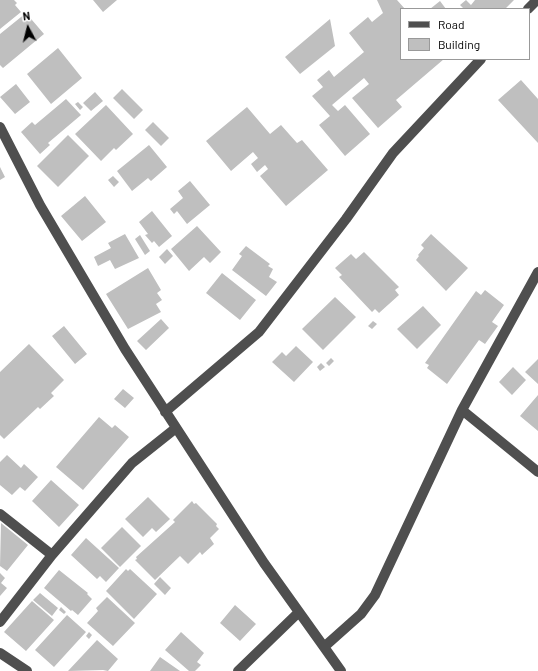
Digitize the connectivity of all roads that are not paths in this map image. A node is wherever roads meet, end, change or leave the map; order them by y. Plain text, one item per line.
1 (537, 0) edge
2 (529, 8) edge
3 (480, 60) edge
4 (0, 127) edge
5 (538, 272) edge
6 (462, 410) junction
7 (166, 412) junction
8 (176, 428) junction
9 (538, 472) edge
10 (0, 514) edge
11 (52, 555) junction
12 (299, 612) junction
13 (0, 622) edge
14 (324, 647) junction
15 (0, 653) edge
16 (27, 671) edge
17 (238, 671) edge
18 (341, 671) edge

1 - 2 street
3 - 7 street
4 - 7 street
5 - 6 street
6 - 9 street
6 - 14 street
7 - 8 street
8 - 11 street
8 - 12 street
10 - 11 street
11 - 13 street
12 - 14 street
12 - 17 street
14 - 18 street
15 - 16 street

